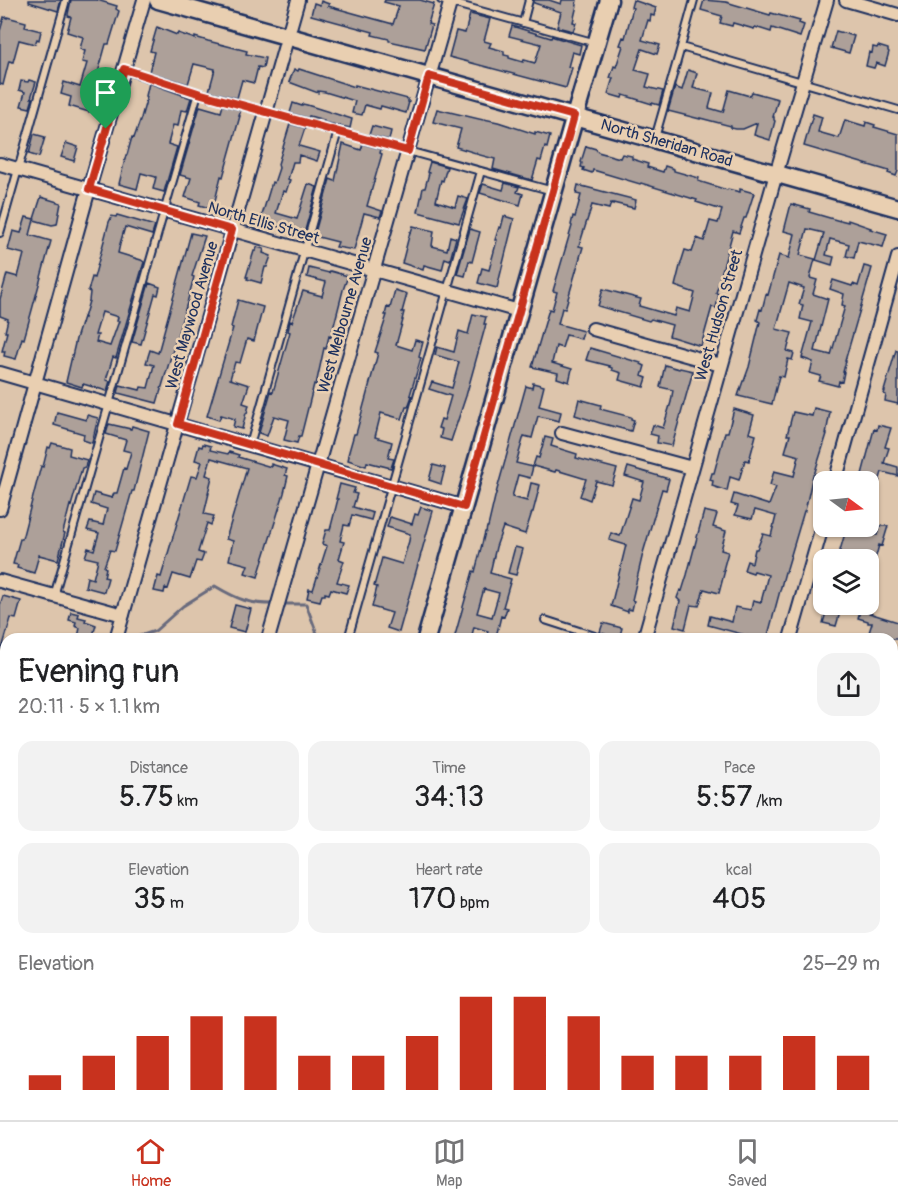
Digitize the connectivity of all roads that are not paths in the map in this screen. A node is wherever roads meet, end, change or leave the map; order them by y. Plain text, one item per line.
1 (66, 0) edge
2 (144, 0) edge
3 (158, 0) edge
4 (298, 0) edge
5 (529, 0) edge
6 (609, 0) edge
7 (694, 0) edge
8 (827, 0) edge
9 (846, 0) edge
10 (447, 1) edge
11 (898, 15) edge
12 (523, 23) junction
13 (288, 36) junction
14 (596, 43) junction
15 (681, 47) junction
16 (124, 69) junction
17 (429, 76) junction
18 (802, 83) junction
19 (198, 93) junction
20 (898, 110) edge
21 (266, 111) junction
22 (574, 116) junction
23 (338, 131) junction
24 (655, 139) junction
25 (408, 151) junction
26 (0, 164) edge
27 (18, 169) junction
28 (481, 171) junction
29 (776, 174) junction
30 (89, 189) junction
31 (553, 191) junction
32 (898, 208) edge
33 (164, 210) junction
34 (232, 230) junction
35 (0, 233) edge
36 (305, 250) junction
37 (898, 257) edge
38 (374, 270) junction
39 (894, 286) edge
40 (447, 290) junction
41 (519, 310) junction
42 (593, 329) dead end
43 (721, 365) junction
44 (0, 374) edge
45 (36, 383) junction
46 (108, 404) junction
47 (178, 424) junction
48 (562, 433) dead end
49 (249, 445) junction
50 (318, 465) junction
51 (692, 468) junction
52 (837, 471) edge
53 (392, 486) junction
54 (464, 507) junction
55 (0, 509) edge
56 (819, 537) edge
57 (0, 581) edge
58 (54, 596) junction
59 (123, 615) junction
60 (545, 620) dead end
61 (118, 633) edge
62 (270, 633) edge
63 (350, 633) edge
64 (428, 633) edge
65 (585, 633) edge
66 (646, 633) edge
67 (792, 633) edge

1 - 27 lane
2 - 16 street
3 - 13 main road, North Sheridan Road
4 - 13 street, West Maywood Avenue
5 - 12 lane
6 - 14 main road
7 - 15 lane
8 - 18 street, West Hudson Street
9 - 11 street
10 - 12 lane
10 - 17 street, West Melbourne Avenue
12 - 14 lane
13 - 17 main road, North Sheridan Road
13 - 21 street, West Maywood Avenue
14 - 22 main road
15 - 18 lane
15 - 24 lane
16 - 19 lane
16 - 30 street
17 - 22 main road, North Sheridan Road
17 - 25 street, West Melbourne Avenue
18 - 20 lane
18 - 29 street, West Hudson Street
19 - 21 lane
19 - 33 lane
21 - 23 lane
21 - 34 street, West Maywood Avenue
22 - 24 main road, North Sheridan Road
22 - 31 main road
23 - 25 lane
23 - 36 lane
24 - 29 main road, North Sheridan Road
25 - 28 lane
25 - 38 street, West Melbourne Avenue
26 - 27 street, North Ellis Street
27 - 30 street, North Ellis Street
27 - 35 lane
28 - 31 lane
28 - 40 lane
29 - 32 main road, North Sheridan Road
29 - 43 street, West Hudson Street
30 - 33 street, North Ellis Street
30 - 45 street
31 - 41 main road
33 - 34 street, North Ellis Street
33 - 46 lane
34 - 36 street, North Ellis Street
34 - 47 street, West Maywood Avenue
36 - 38 street, North Ellis Street
36 - 49 lane
37 - 39 street
38 - 40 street, North Ellis Street
38 - 50 street, West Melbourne Avenue
39 - 52 street
40 - 41 street, North Ellis Street
40 - 53 lane
41 - 54 main road
42 - 43 street
43 - 51 street, West Hudson Street
44 - 45 street
45 - 46 street
45 - 55 street
46 - 47 street
46 - 58 lane
47 - 49 street
47 - 59 street, West Maywood Avenue
48 - 51 street
49 - 50 street
50 - 53 street
50 - 62 street, West Melbourne Avenue
51 - 66 street, West Hudson Street
53 - 54 street
53 - 63 lane
54 - 64 main road
56 - 67 street
57 - 58 street
58 - 59 street
59 - 61 street, West Maywood Avenue
60 - 65 lane

